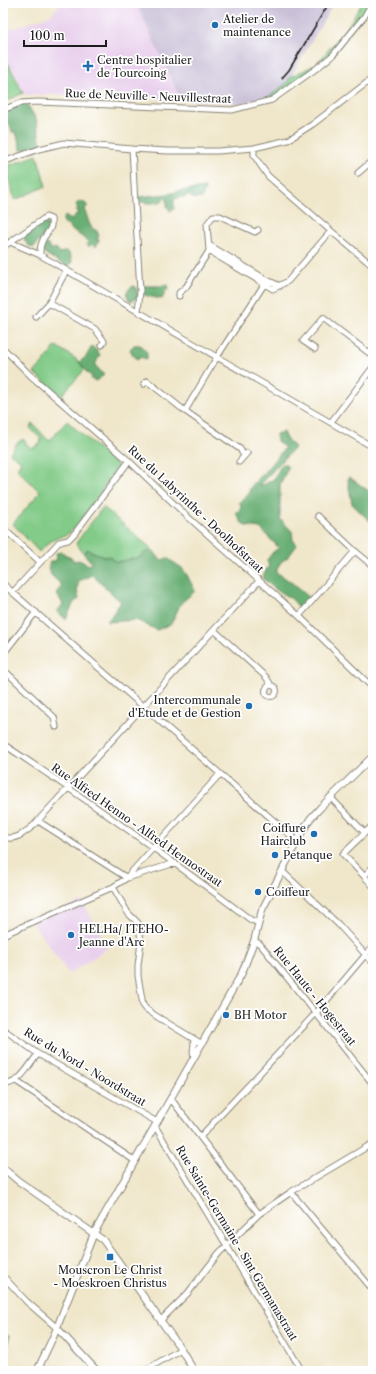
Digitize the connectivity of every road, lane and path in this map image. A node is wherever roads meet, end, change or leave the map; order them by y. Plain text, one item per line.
1 (372, 3) edge
2 (373, 78) edge
3 (3, 110) edge
4 (254, 148) junction
5 (132, 149) junction
6 (373, 160) edge
7 (3, 162) edge
8 (358, 173) dead end
9 (258, 230) dead end
10 (331, 231) junction
11 (10, 242) junction
12 (209, 245) junction
13 (3, 246) edge
14 (209, 251) junction
15 (40, 255) junction
16 (373, 266) edge
17 (66, 271) junction
18 (265, 282) junction
19 (179, 296) dead end
20 (50, 303) junction
21 (138, 312) junction
22 (36, 316) dead end
23 (102, 345) dead end
24 (3, 348) edge
25 (315, 349) dead end
26 (373, 356) edge
27 (217, 357) junction
28 (373, 367) edge
29 (144, 384) dead end
30 (185, 411) junction
31 (331, 422) junction
32 (373, 447) edge
33 (129, 461) junction
34 (238, 462) dead end
35 (318, 516) dead end
36 (3, 528) edge
37 (355, 551) junction
38 (40, 562) junction
39 (373, 566) edge
40 (259, 581) junction
41 (3, 584) edge
42 (13, 592) junction
43 (36, 612) junction
44 (299, 616) junction
45 (214, 630) junction
46 (3, 654) edge
47 (3, 669) edge
48 (271, 685) dead end
49 (373, 688) edge
50 (143, 706) junction
51 (56, 727) dead end
52 (3, 744) edge
53 (373, 756) edge
54 (220, 774) junction
55 (68, 787) junction
56 (330, 797) junction
57 (38, 821) junction
58 (373, 825) edge
59 (365, 833) junction
60 (3, 837) edge
61 (297, 841) junction
62 (154, 848) junction
63 (175, 863) junction
64 (373, 867) edge
65 (282, 871) junction
66 (364, 876) junction
67 (127, 878) junction
68 (373, 886) edge
69 (113, 887) junction
70 (259, 923) junction
71 (3, 935) edge
72 (254, 941) junction
73 (373, 946) edge
74 (366, 954) junction
75 (373, 963) edge
76 (316, 1013) junction
77 (3, 1029) edge
78 (193, 1038) junction
79 (202, 1044) junction
80 (38, 1054) junction
81 (194, 1057) junction
82 (16, 1081) junction
83 (5, 1084) dead end
84 (373, 1084) edge
85 (171, 1099) junction
86 (156, 1124) junction
87 (200, 1137) junction
88 (373, 1142) edge
89 (135, 1161) junction
90 (3, 1168) edge
91 (291, 1192) junction
92 (259, 1214) junction
93 (94, 1233) junction
94 (227, 1246) junction
95 (3, 1276) edge
96 (373, 1290) edge
97 (161, 1320) junction
98 (56, 1328) junction
99 (181, 1349) junction
100 (37, 1371) edge
101 (97, 1371) edge
102 (144, 1371) edge
103 (194, 1371) edge
104 (302, 1371) edge

1 - 3 street, Rue de Neuville - Neuvillestraat
2 - 4 street
4 - 5 street
4 - 10 street
5 - 7 street
5 - 21 street
6 - 8 street
9 - 12 street
10 - 16 street
10 - 18 street
11 - 13 street
11 - 15 street
11 - 15 street
12 - 14 street
12 - 18 street
14 - 18 street
14 - 19 street
15 - 17 street
17 - 20 street
17 - 21 street
18 - 27 street
20 - 22 street
20 - 23 street
21 - 27 street
24 - 33 street, Rue du Labyrinthe - Doolhofstraat
25 - 26 street
27 - 30 street
27 - 31 street
28 - 31 street
29 - 30 street
30 - 34 street
31 - 32 street
33 - 38 street
33 - 40 street, Rue du Labyrinthe - Doolhofstraat
35 - 37 street
36 - 38 street
37 - 39 street
37 - 44 street
38 - 42 street
40 - 44 street, Rue du Labyrinthe - Doolhofstraat
40 - 45 street
41 - 42 street
42 - 43 street
43 - 46 street
43 - 50 street
44 - 49 street, Rue du Labyrinthe - Doolhofstraat
45 - 48 street
45 - 50 street
47 - 51 street
50 - 54 street
50 - 55 street
52 - 55 street, Rue Alfred Henno - Alfred Hennostraat
53 - 56 street
54 - 61 street
54 - 62 street
55 - 57 street
55 - 62 street, Rue Alfred Henno - Alfred Hennostraat
56 - 59 street
56 - 61 street
57 - 60 street
57 - 67 street
58 - 59 street
59 - 66 street
61 - 65 street
62 - 63 street, Rue Alfred Henno - Alfred Hennostraat
62 - 67 street
63 - 67 street
63 - 70 street, Rue Alfred Henno - Alfred Hennostraat
64 - 66 street
65 - 70 street
65 - 74 street
66 - 68 street
67 - 69 street
69 - 71 street
69 - 78 street
70 - 72 street
72 - 76 street, Rue Haute - Hogestraat
72 - 79 street
73 - 74 street
74 - 75 street
74 - 76 street
76 - 84 street, Rue Haute - Hogestraat
76 - 87 street
77 - 80 street, Rue du Nord - Noordstraat
78 - 79 street
78 - 81 street
79 - 81 street
80 - 82 street
80 - 86 street, Rue du Nord - Noordstraat
81 - 85 street
82 - 83 street
82 - 89 street
85 - 86 street
85 - 87 street
86 - 89 street
86 - 94 street, Rue Sainte-Germaine - Sint Germanastraat
87 - 92 street
88 - 91 street
89 - 93 street
90 - 93 street
91 - 92 street
91 - 96 street
92 - 94 street
93 - 97 street
93 - 98 street
94 - 97 street
94 - 104 street, Rue Sainte-Germaine - Sint Germanastraat
95 - 98 street
97 - 99 street
98 - 100 street
98 - 101 street
99 - 102 street
99 - 103 street

